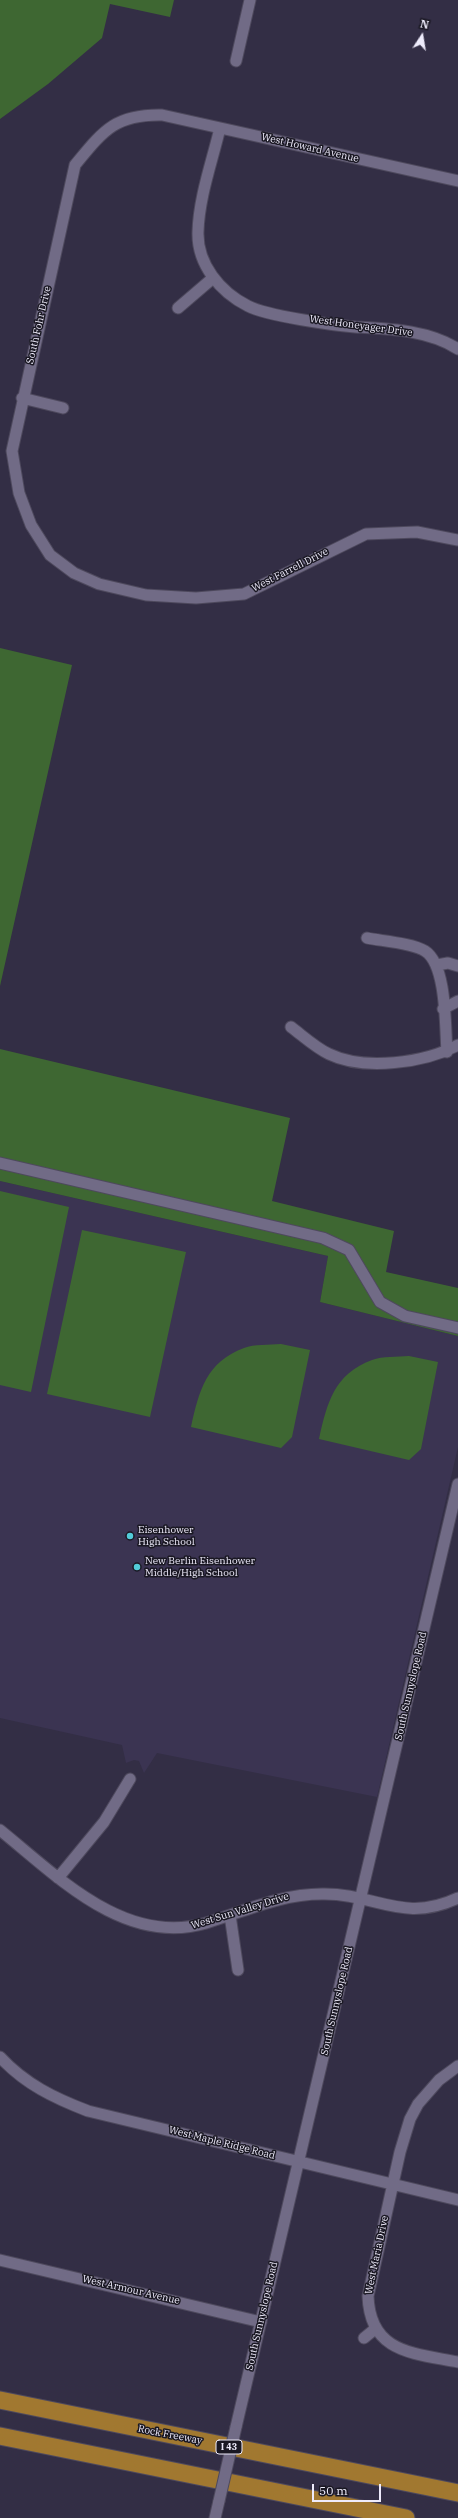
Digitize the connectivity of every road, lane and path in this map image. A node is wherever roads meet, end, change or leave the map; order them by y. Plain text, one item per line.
1 (250, 0) edge
2 (236, 61) dead end
3 (162, 115) joint
4 (220, 128) junction
5 (458, 181) edge
6 (213, 278) junction
7 (178, 308) dead end
8 (458, 349) edge
9 (22, 398) junction
10 (63, 408) dead end
11 (458, 540) edge
12 (74, 574) joint
13 (367, 938) dead end
14 (437, 965) junction
15 (458, 966) edge
16 (458, 1001) edge
17 (443, 1009) junction
18 (291, 1028) dead end
19 (458, 1045) edge
20 (446, 1052) junction
21 (458, 1056) edge
22 (0, 1163) edge
23 (458, 1328) edge
24 (458, 1484) edge
25 (130, 1778) dead end
26 (0, 1830) edge
27 (58, 1878) junction
28 (458, 1898) edge
29 (362, 1899) junction
30 (230, 1915) junction
31 (238, 1970) dead end
32 (0, 2057) edge
33 (458, 2066) edge
34 (299, 2162) junction
35 (393, 2185) junction
36 (458, 2200) edge
37 (0, 2260) edge
38 (261, 2322) junction
39 (375, 2329) junction
40 (364, 2338) dead end
41 (458, 2362) edge
42 (0, 2400) edge
43 (0, 2436) edge
44 (458, 2493) edge
45 (215, 2518) edge
46 (406, 2518) edge

1 - 2 street
3 - 4 street, West Howard Avenue
3 - 9 street, South Fohr Drive
4 - 5 street, West Howard Avenue
4 - 6 street, West Honeyager Drive
6 - 7 street
6 - 8 street, West Honeyager Drive
9 - 10 street
9 - 12 street, South Fohr Drive
11 - 12 street, West Farrell Drive
13 - 14 street
14 - 15 street
14 - 17 street
16 - 17 street
17 - 20 street
18 - 20 street
19 - 20 street
20 - 21 street
22 - 23 street
24 - 29 street, South Sunnyslope Road
25 - 27 street
26 - 27 street, West Sun Valley Drive
27 - 30 street, West Sun Valley Drive
28 - 29 street, West Sun Valley Drive
29 - 30 street, West Sun Valley Drive
29 - 34 street, South Sunnyslope Road
30 - 31 street
32 - 34 street, West Maple Ridge Road
33 - 35 street, West Maria Drive
34 - 35 street, West Maple Ridge Road
34 - 38 street, South Sunnyslope Road
35 - 36 street, West Maple Ridge Road
35 - 39 street, West Maria Drive
37 - 38 street, West Armour Avenue
38 - 45 street, South Sunnyslope Road, bridge
39 - 40 street
39 - 41 street, West Maria Drive
42 - 44 highway, Rock Freeway / I 43
43 - 46 highway

